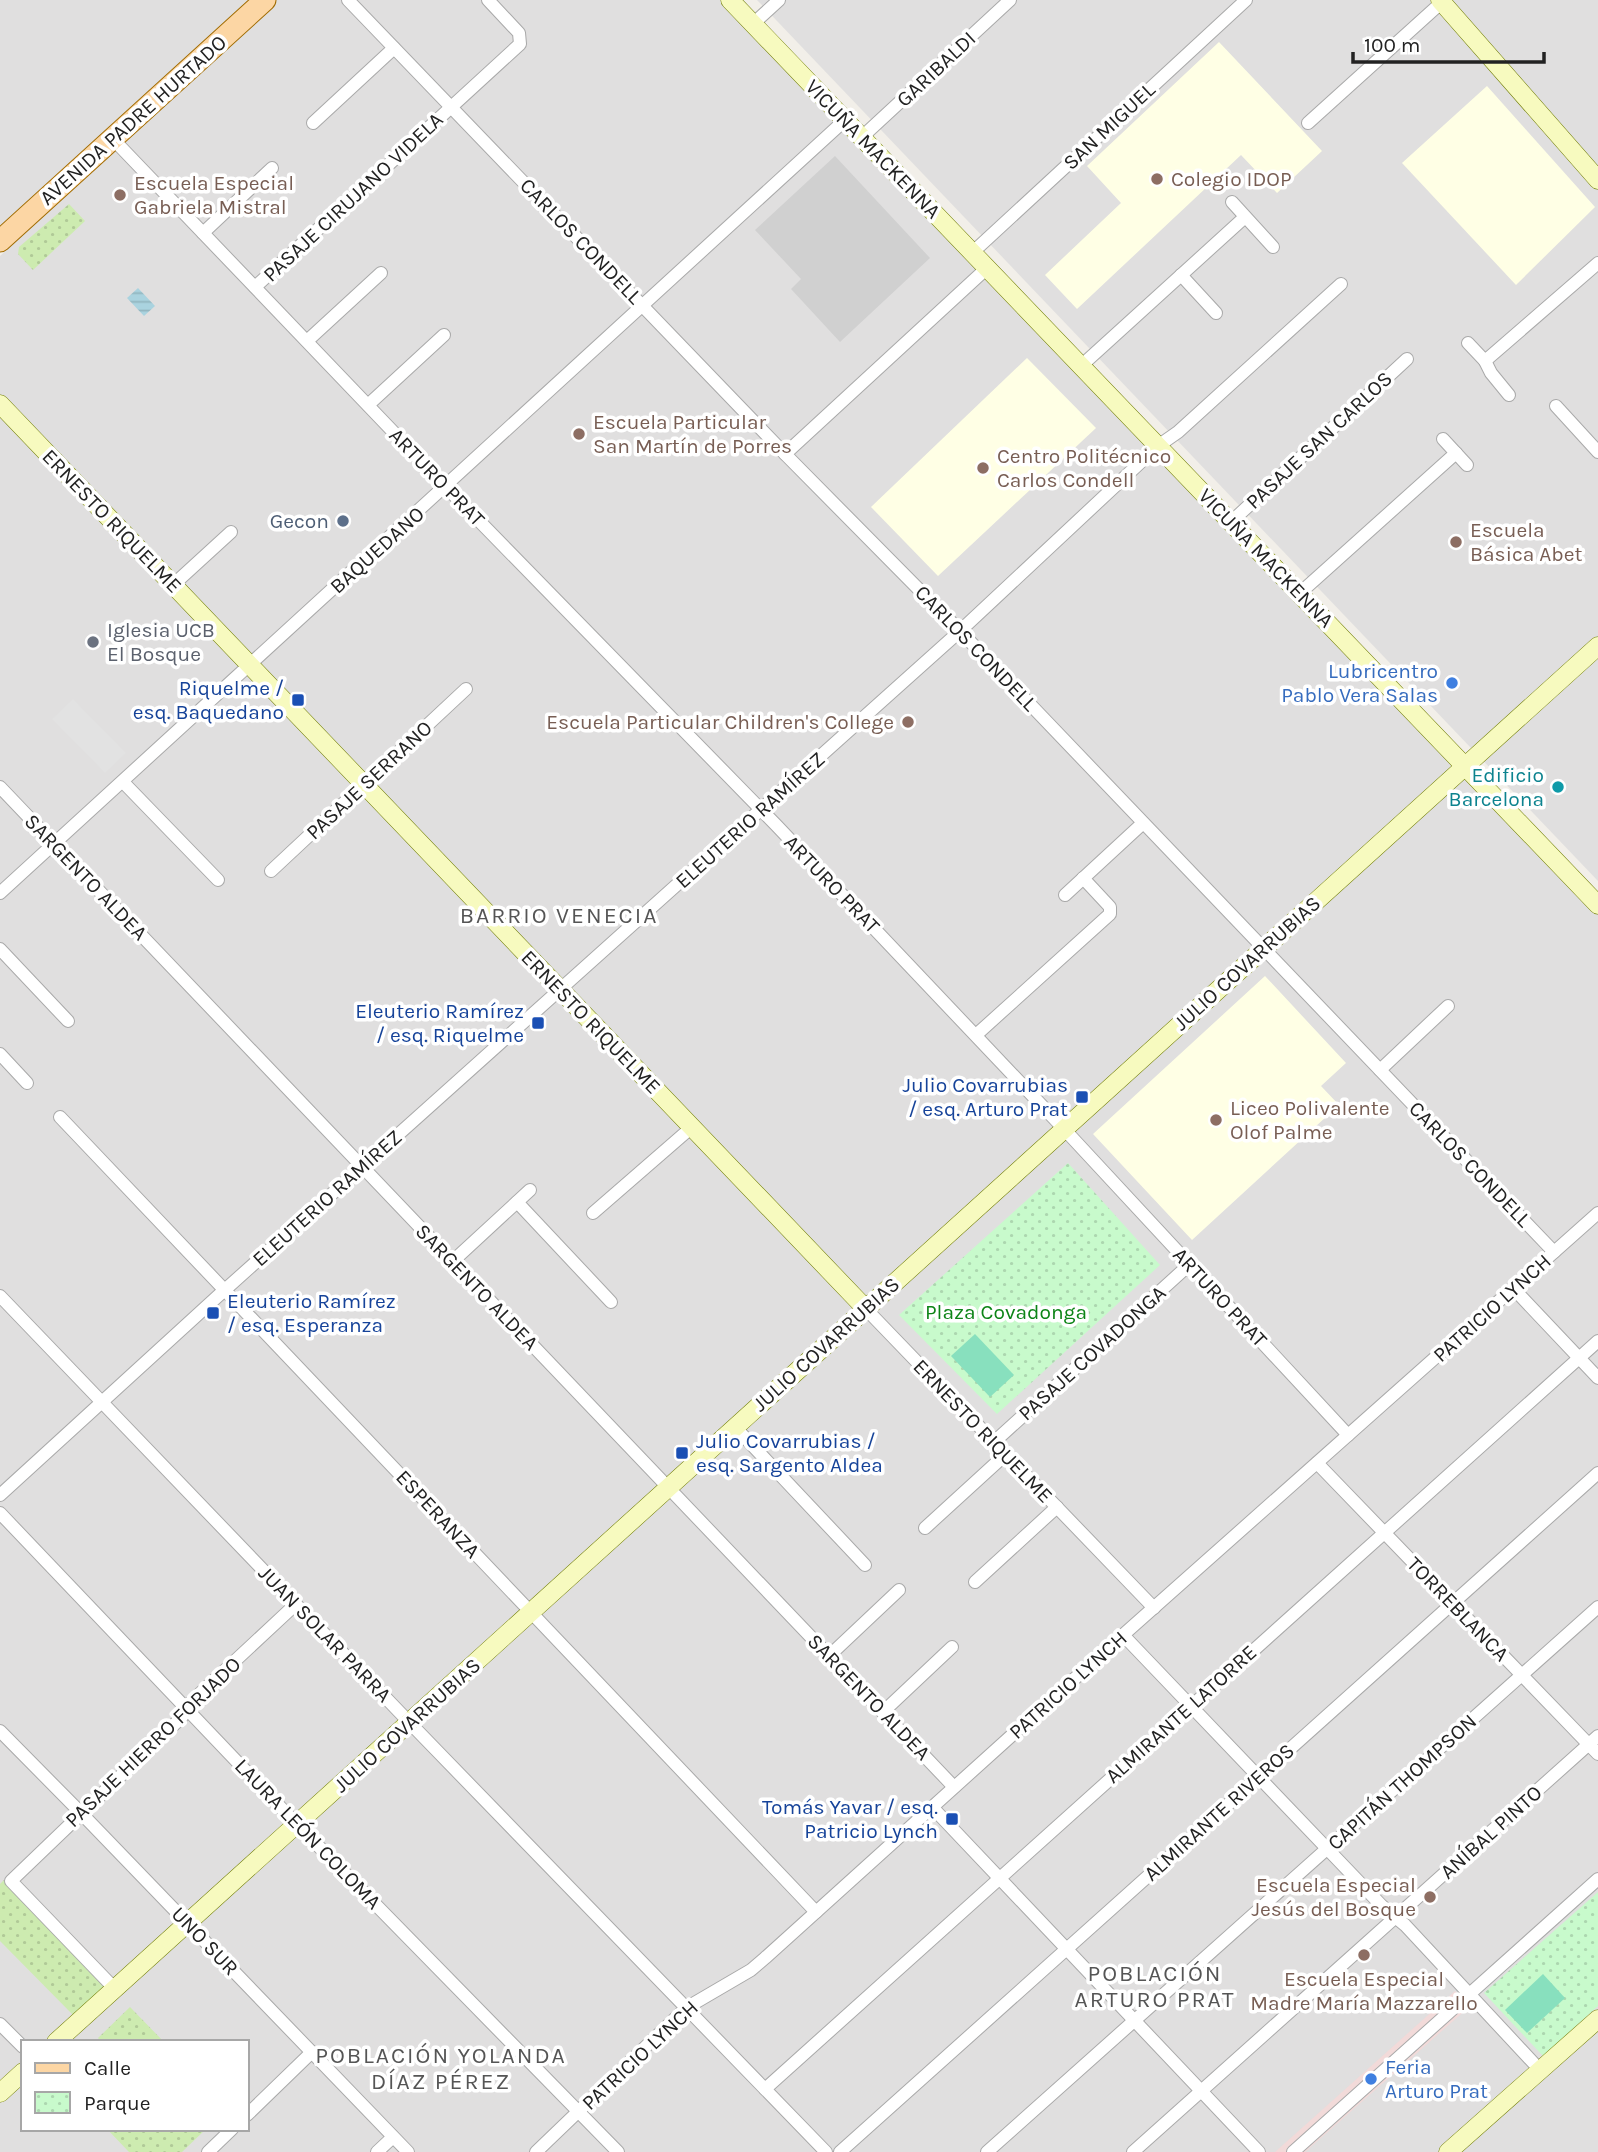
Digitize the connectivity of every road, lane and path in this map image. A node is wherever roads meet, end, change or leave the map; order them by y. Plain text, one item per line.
1 (265, 0) edge
2 (348, 0) edge
3 (488, 0) edge
4 (730, 0) edge
5 (779, 0) edge
6 (1010, 0) edge
7 (1246, 0) edge
8 (1441, 1) edge
9 (753, 24) junction
10 (394, 48) junction
11 (451, 106) junction
12 (845, 120) junction
13 (313, 123) dead end
14 (1308, 123) dead end
15 (862, 137) junction
16 (113, 139) junction
17 (272, 168) dead end
18 (1598, 180) edge
19 (1232, 202) dead end
20 (1245, 217) junction
21 (203, 233) junction
22 (0, 241) edge
23 (1273, 247) dead end
24 (972, 253) junction
25 (1598, 263) edge
26 (987, 268) junction
27 (381, 272) dead end
28 (1181, 275) junction
29 (1341, 284) dead end
30 (255, 288) junction
31 (642, 305) junction
32 (1216, 313) dead end
33 (444, 335) dead end
34 (306, 341) junction
35 (1468, 343) dead end
36 (1407, 359) dead end
37 (1485, 361) junction
38 (1081, 366) junction
39 (1509, 395) dead end
40 (0, 404) edge
41 (368, 405) junction
42 (1556, 406) dead end
43 (1443, 439) dead end
44 (1158, 446) junction
45 (1598, 452) edge
46 (1456, 453) junction
47 (785, 454) junction
48 (1467, 465) dead end
49 (446, 487) junction
50 (1231, 522) junction
51 (231, 532) dead end
52 (173, 585) junction
53 (1300, 593) junction
54 (960, 631) junction
55 (1596, 651) edge
56 (250, 665) junction
57 (466, 689) dead end
58 (1466, 767) junction
59 (123, 782) junction
60 (364, 784) junction
61 (0, 787) edge
62 (762, 810) junction
63 (1143, 822) junction
64 (55, 844) junction
65 (271, 871) dead end
66 (1083, 878) junction
67 (218, 880) dead end
68 (0, 893) edge
69 (1065, 895) dead end
70 (1598, 905) edge
71 (1264, 948) junction
72 (0, 949) edge
73 (560, 989) junction
74 (1448, 1006) dead end
75 (68, 1021) dead end
76 (976, 1035) junction
77 (0, 1054) edge
78 (1380, 1070) junction
79 (27, 1083) dead end
80 (60, 1117) dead end
81 (692, 1126) junction
82 (1065, 1129) junction
83 (362, 1166) junction
84 (530, 1190) dead end
85 (517, 1202) junction
86 (593, 1213) dead end
87 (1598, 1213) edge
88 (1554, 1252) junction
89 (453, 1261) junction
90 (1190, 1264) junction
91 (1513, 1288) junction
92 (225, 1289) junction
93 (0, 1296) edge
94 (611, 1302) dead end
95 (865, 1308) junction
96 (1598, 1341) edge
97 (1579, 1358) junction
98 (1598, 1378) edge
99 (101, 1401) junction
100 (735, 1427) junction
101 (1348, 1435) junction
102 (994, 1441) junction
103 (1006, 1454) junction
104 (1317, 1463) junction
105 (1598, 1473) edge
106 (668, 1487) junction
107 (0, 1495) edge
108 (1057, 1507) junction
109 (0, 1513) edge
110 (925, 1528) dead end
111 (1384, 1532) junction
112 (865, 1565) dead end
113 (975, 1582) dead end
114 (900, 1590) dead end
115 (1452, 1603) junction
116 (296, 1604) junction
117 (1598, 1607) edge
118 (1154, 1608) junction
119 (531, 1612) junction
120 (1123, 1635) junction
121 (952, 1647) dead end
122 (829, 1656) junction
123 (1521, 1675) junction
124 (1190, 1705) junction
125 (187, 1709) junction
126 (883, 1712) junction
127 (409, 1722) junction
128 (0, 1731) edge
129 (1593, 1740) edge
130 (11, 1742) junction
131 (0, 1752) edge
132 (1598, 1754) edge
133 (1259, 1777) junction
134 (954, 1787) junction
135 (932, 1807) junction
136 (81, 1813) junction
137 (297, 1824) junction
138 (1327, 1848) junction
139 (999, 1878) junction
140 (1598, 1878) edge
141 (816, 1912) junction
142 (1396, 1917) junction
143 (187, 1922) junction
144 (1066, 1949) junction
145 (114, 1988) junction
146 (1469, 1994) junction
147 (686, 2008) junction
148 (1598, 2019) edge
149 (1134, 2021) junction
150 (0, 2024) edge
151 (58, 2040) edge
152 (21, 2046) edge
153 (312, 2052) junction
154 (1540, 2070) junction
155 (21, 2074) edge
156 (765, 2089) junction
157 (1201, 2091) junction
158 (0, 2093) edge
159 (578, 2112) junction
160 (248, 2114) edge
161 (230, 2131) edge
162 (393, 2137) junction
163 (208, 2152) edge
164 (377, 2152) edge
165 (408, 2152) edge
166 (536, 2152) edge
167 (618, 2152) edge
168 (826, 2152) edge
169 (840, 2152) edge
170 (987, 2152) edge
171 (1133, 2152) edge
172 (1259, 2152) edge
173 (1293, 2152) edge
174 (1448, 2152) edge

1 - 16 main road, AVENIDA PADRE HURTADO
2 - 10 street, CARLOS CONDELL
3 - 11 street, PASAJE CIRUJANO VIDELA
4 - 9 street, VICUÑA MACKENNA
5 - 9 street
6 - 15 street, GARIBALDI
7 - 24 street, SAN MIGUEL
8 - 14 street
8 - 18 street
9 - 12 street, VICUÑA MACKENNA
10 - 11 street, CARLOS CONDELL
10 - 13 street
11 - 30 street, PASAJE CIRUJANO VIDELA
11 - 31 street, CARLOS CONDELL
12 - 15 street, VICUÑA MACKENNA
12 - 31 street, BAQUEDANO
15 - 24 street, VICUÑA MACKENNA
16 - 21 street, ARTURO PRAT
16 - 22 main road, AVENIDA PADRE HURTADO
17 - 21 street
19 - 20 street
20 - 23 street
20 - 28 street
21 - 30 street, ARTURO PRAT
24 - 26 street, VICUÑA MACKENNA
25 - 37 street
26 - 38 street, VICUÑA MACKENNA
26 - 47 street
27 - 34 street
28 - 32 street
28 - 38 street
29 - 44 street, ELEUTERIO RAMÍREZ
30 - 34 street, ARTURO PRAT
31 - 47 street, CARLOS CONDELL
31 - 49 street, BAQUEDANO
33 - 41 street
34 - 41 street, ARTURO PRAT
35 - 37 street
36 - 50 street, PASAJE SAN CARLOS
37 - 39 street
38 - 44 street, VICUÑA MACKENNA
40 - 52 street, ERNESTO RIQUELME
41 - 49 street, ARTURO PRAT
42 - 45 street
43 - 46 street
44 - 50 street, VICUÑA MACKENNA
44 - 54 street, ELEUTERIO RAMÍREZ
46 - 48 street
46 - 53 street
47 - 54 street, CARLOS CONDELL
49 - 56 street, BAQUEDANO
49 - 62 street, ARTURO PRAT
50 - 53 street, VICUÑA MACKENNA
51 - 52 street
52 - 56 street, ERNESTO RIQUELME
53 - 58 street, VICUÑA MACKENNA
54 - 62 street, ELEUTERIO RAMÍREZ
54 - 63 street, CARLOS CONDELL
55 - 58 street, JULIO COVARRUBIAS
56 - 59 street, BAQUEDANO
56 - 60 street, ERNESTO RIQUELME
57 - 60 street, PASAJE SERRANO
58 - 70 street, VICUÑA MACKENNA
58 - 71 street, JULIO COVARRUBIAS
59 - 64 street, BAQUEDANO
59 - 67 street
60 - 65 street, PASAJE SERRANO
60 - 73 street, ERNESTO RIQUELME
61 - 64 street, SARGENTO ALDEA
62 - 73 street, ELEUTERIO RAMÍREZ
62 - 76 street, ARTURO PRAT
63 - 66 street
63 - 71 street, CARLOS CONDELL
64 - 68 street, BAQUEDANO
64 - 83 street, SARGENTO ALDEA
66 - 69 street
66 - 76 street
71 - 78 street, CARLOS CONDELL
71 - 82 street, JULIO COVARRUBIAS
72 - 75 street
73 - 81 street, ERNESTO RIQUELME
73 - 83 street, ELEUTERIO RAMÍREZ
74 - 78 street
76 - 82 street, ARTURO PRAT
77 - 79 street
78 - 88 street, CARLOS CONDELL
80 - 92 street, ESPERANZA
81 - 86 street
81 - 95 street, ERNESTO RIQUELME
82 - 90 street, ARTURO PRAT
82 - 95 street, JULIO COVARRUBIAS
83 - 89 street, SARGENTO ALDEA
83 - 92 street, ELEUTERIO RAMÍREZ
84 - 85 street
85 - 89 street
85 - 94 street
87 - 88 street, PATRICIO LYNCH
88 - 91 street, PATRICIO LYNCH
89 - 106 street, SARGENTO ALDEA
90 - 101 street, ARTURO PRAT
90 - 102 street, PASAJE COVADONGA
91 - 97 street
91 - 101 street, PATRICIO LYNCH
92 - 99 street, ELEUTERIO RAMÍREZ
92 - 119 street, ESPERANZA
93 - 99 street, JUAN SOLAR PARRA
95 - 100 street, JULIO COVARRUBIAS
95 - 102 street, ERNESTO RIQUELME
96 - 97 street, ALMIRANTE LATORRE
97 - 98 street
97 - 111 street, ALMIRANTE LATORRE
99 - 107 street, ELEUTERIO RAMÍREZ
99 - 116 street, JUAN SOLAR PARRA
100 - 106 street, JULIO COVARRUBIAS
100 - 112 street
101 - 104 street, PATRICIO LYNCH
102 - 103 street, ERNESTO RIQUELME
103 - 108 street, ERNESTO RIQUELME
103 - 110 street
104 - 111 street, TORREBLANCA
104 - 118 street, PATRICIO LYNCH
105 - 115 street, ALMIRANTE RIVEROS
106 - 119 street, JULIO COVARRUBIAS
106 - 122 street, SARGENTO ALDEA
108 - 113 street
108 - 118 street, ERNESTO RIQUELME
109 - 125 street, LAURA LEÓN COLOMA
111 - 115 street, TORREBLANCA
111 - 124 street, ALMIRANTE LATORRE
114 - 122 street
115 - 123 street, TORREBLANCA
115 - 133 street, ALMIRANTE RIVEROS
116 - 125 street, PASAJE HIERRO FORJADO
116 - 127 street, JUAN SOLAR PARRA
117 - 123 street, CAPITÁN THOMPSON
118 - 120 street, PATRICIO LYNCH
119 - 127 street, JULIO COVARRUBIAS
119 - 141 street, ESPERANZA
120 - 124 street
120 - 134 street, PATRICIO LYNCH
121 - 126 street
122 - 126 street, SARGENTO ALDEA
123 - 129 street, TORREBLANCA
123 - 138 street, CAPITÁN THOMPSON
124 - 133 street
124 - 139 street, ALMIRANTE LATORRE
125 - 136 street, PASAJE HIERRO FORJADO
125 - 137 street, LAURA LEÓN COLOMA
126 - 134 street, SARGENTO ALDEA
127 - 137 street, JULIO COVARRUBIAS
127 - 147 street, JUAN SOLAR PARRA
128 - 130 street, UNO SUR
129 - 132 street, TORREBLANCA
129 - 142 street, ANÍBAL PINTO
130 - 131 street
130 - 136 street, UNO SUR
133 - 138 street
133 - 144 street, ALMIRANTE RIVEROS
134 - 135 street, PATRICIO LYNCH
135 - 139 street
135 - 141 street, PATRICIO LYNCH
136 - 143 street, UNO SUR
136 - 145 street, PASAJE HIERRO FORJADO
137 - 143 street, JULIO COVARRUBIAS
137 - 159 street, LAURA LEÓN COLOMA
138 - 142 street
138 - 149 street, CAPITÁN THOMPSON
139 - 144 street
139 - 156 street, ALMIRANTE LATORRE
140 - 146 street
141 - 147 street, PATRICIO LYNCH
142 - 146 street
142 - 157 street, ANÍBAL PINTO
143 - 145 street, JULIO COVARRUBIAS
143 - 153 street, UNO SUR
144 - 149 street
144 - 169 street, ALMIRANTE RIVEROS
145 - 151 street, JULIO COVARRUBIAS
146 - 154 street
146 - 173 street
147 - 156 street, JUAN SOLAR PARRA
147 - 159 street, PATRICIO LYNCH
148 - 154 street
149 - 157 street
149 - 170 street, CAPITÁN THOMPSON
150 - 152 street
153 - 160 street
153 - 162 street, UNO SUR
154 - 174 street
155 - 158 street
156 - 168 street, JUAN SOLAR PARRA
157 - 171 street, ANÍBAL PINTO
157 - 172 street
159 - 166 street, PATRICIO LYNCH
159 - 167 street, LAURA LEÓN COLOMA
161 - 163 street
162 - 164 street
162 - 165 street, UNO SUR

